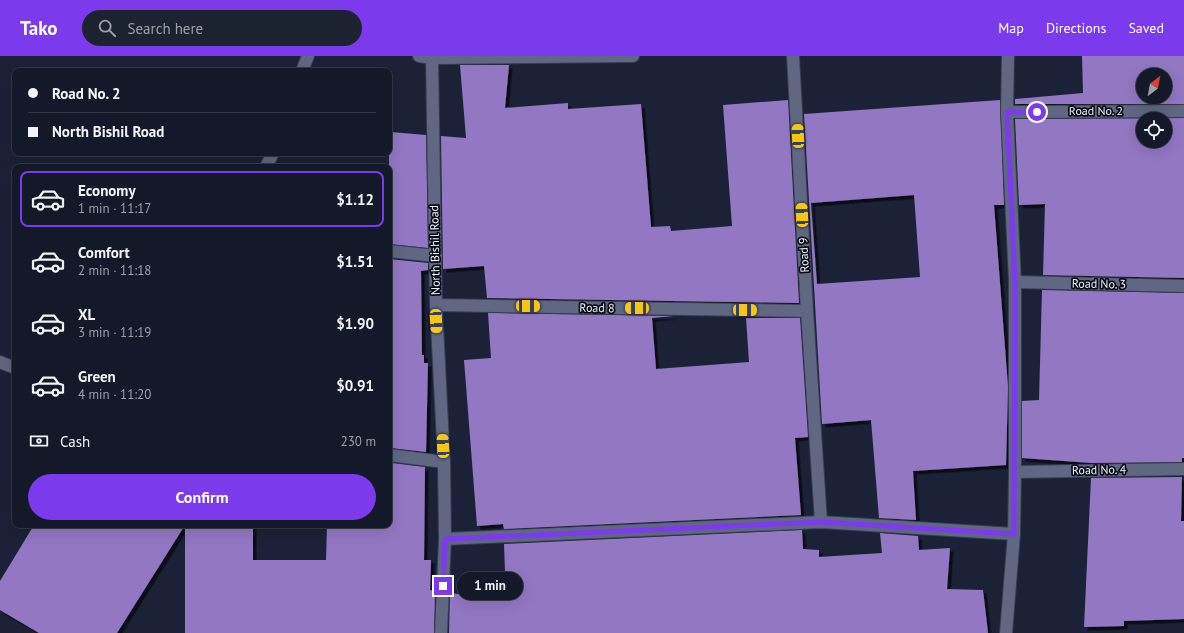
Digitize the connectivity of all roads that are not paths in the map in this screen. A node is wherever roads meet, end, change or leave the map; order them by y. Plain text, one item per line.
1 (308, 56) edge
2 (419, 56) edge
3 (633, 56) edge
4 (793, 56) edge
5 (1008, 56) edge
6 (432, 58) junction
7 (303, 68) edge
8 (1184, 111) edge
9 (1007, 112) junction
10 (392, 251) edge
11 (436, 256) junction
12 (1015, 282) junction
13 (1184, 286) edge
14 (436, 305) junction
15 (807, 311) junction
16 (0, 362) edge
17 (12, 367) edge
18 (392, 455) edge
19 (444, 462) junction
20 (1184, 469) edge
21 (1015, 472) junction
22 (821, 522) junction
23 (1014, 534) junction
24 (445, 539) junction
25 (441, 633) edge
26 (1006, 633) edge

1 - 7 street
2 - 6 street
3 - 6 street
4 - 15 street, Road 9
5 - 9 street
6 - 11 street, North Bishil Road
8 - 9 street, Road No. 2
9 - 12 street
10 - 11 street
11 - 14 street, North Bishil Road
12 - 13 street, Road No. 3
12 - 21 street
14 - 15 street, Road 8
14 - 19 street, North Bishil Road
15 - 22 street, Road 9
16 - 17 street
18 - 19 street
19 - 24 street, North Bishil Road
20 - 21 street, Road No. 4
21 - 23 street
22 - 23 street
22 - 24 street
23 - 26 street
24 - 25 street, North Bishil Road

